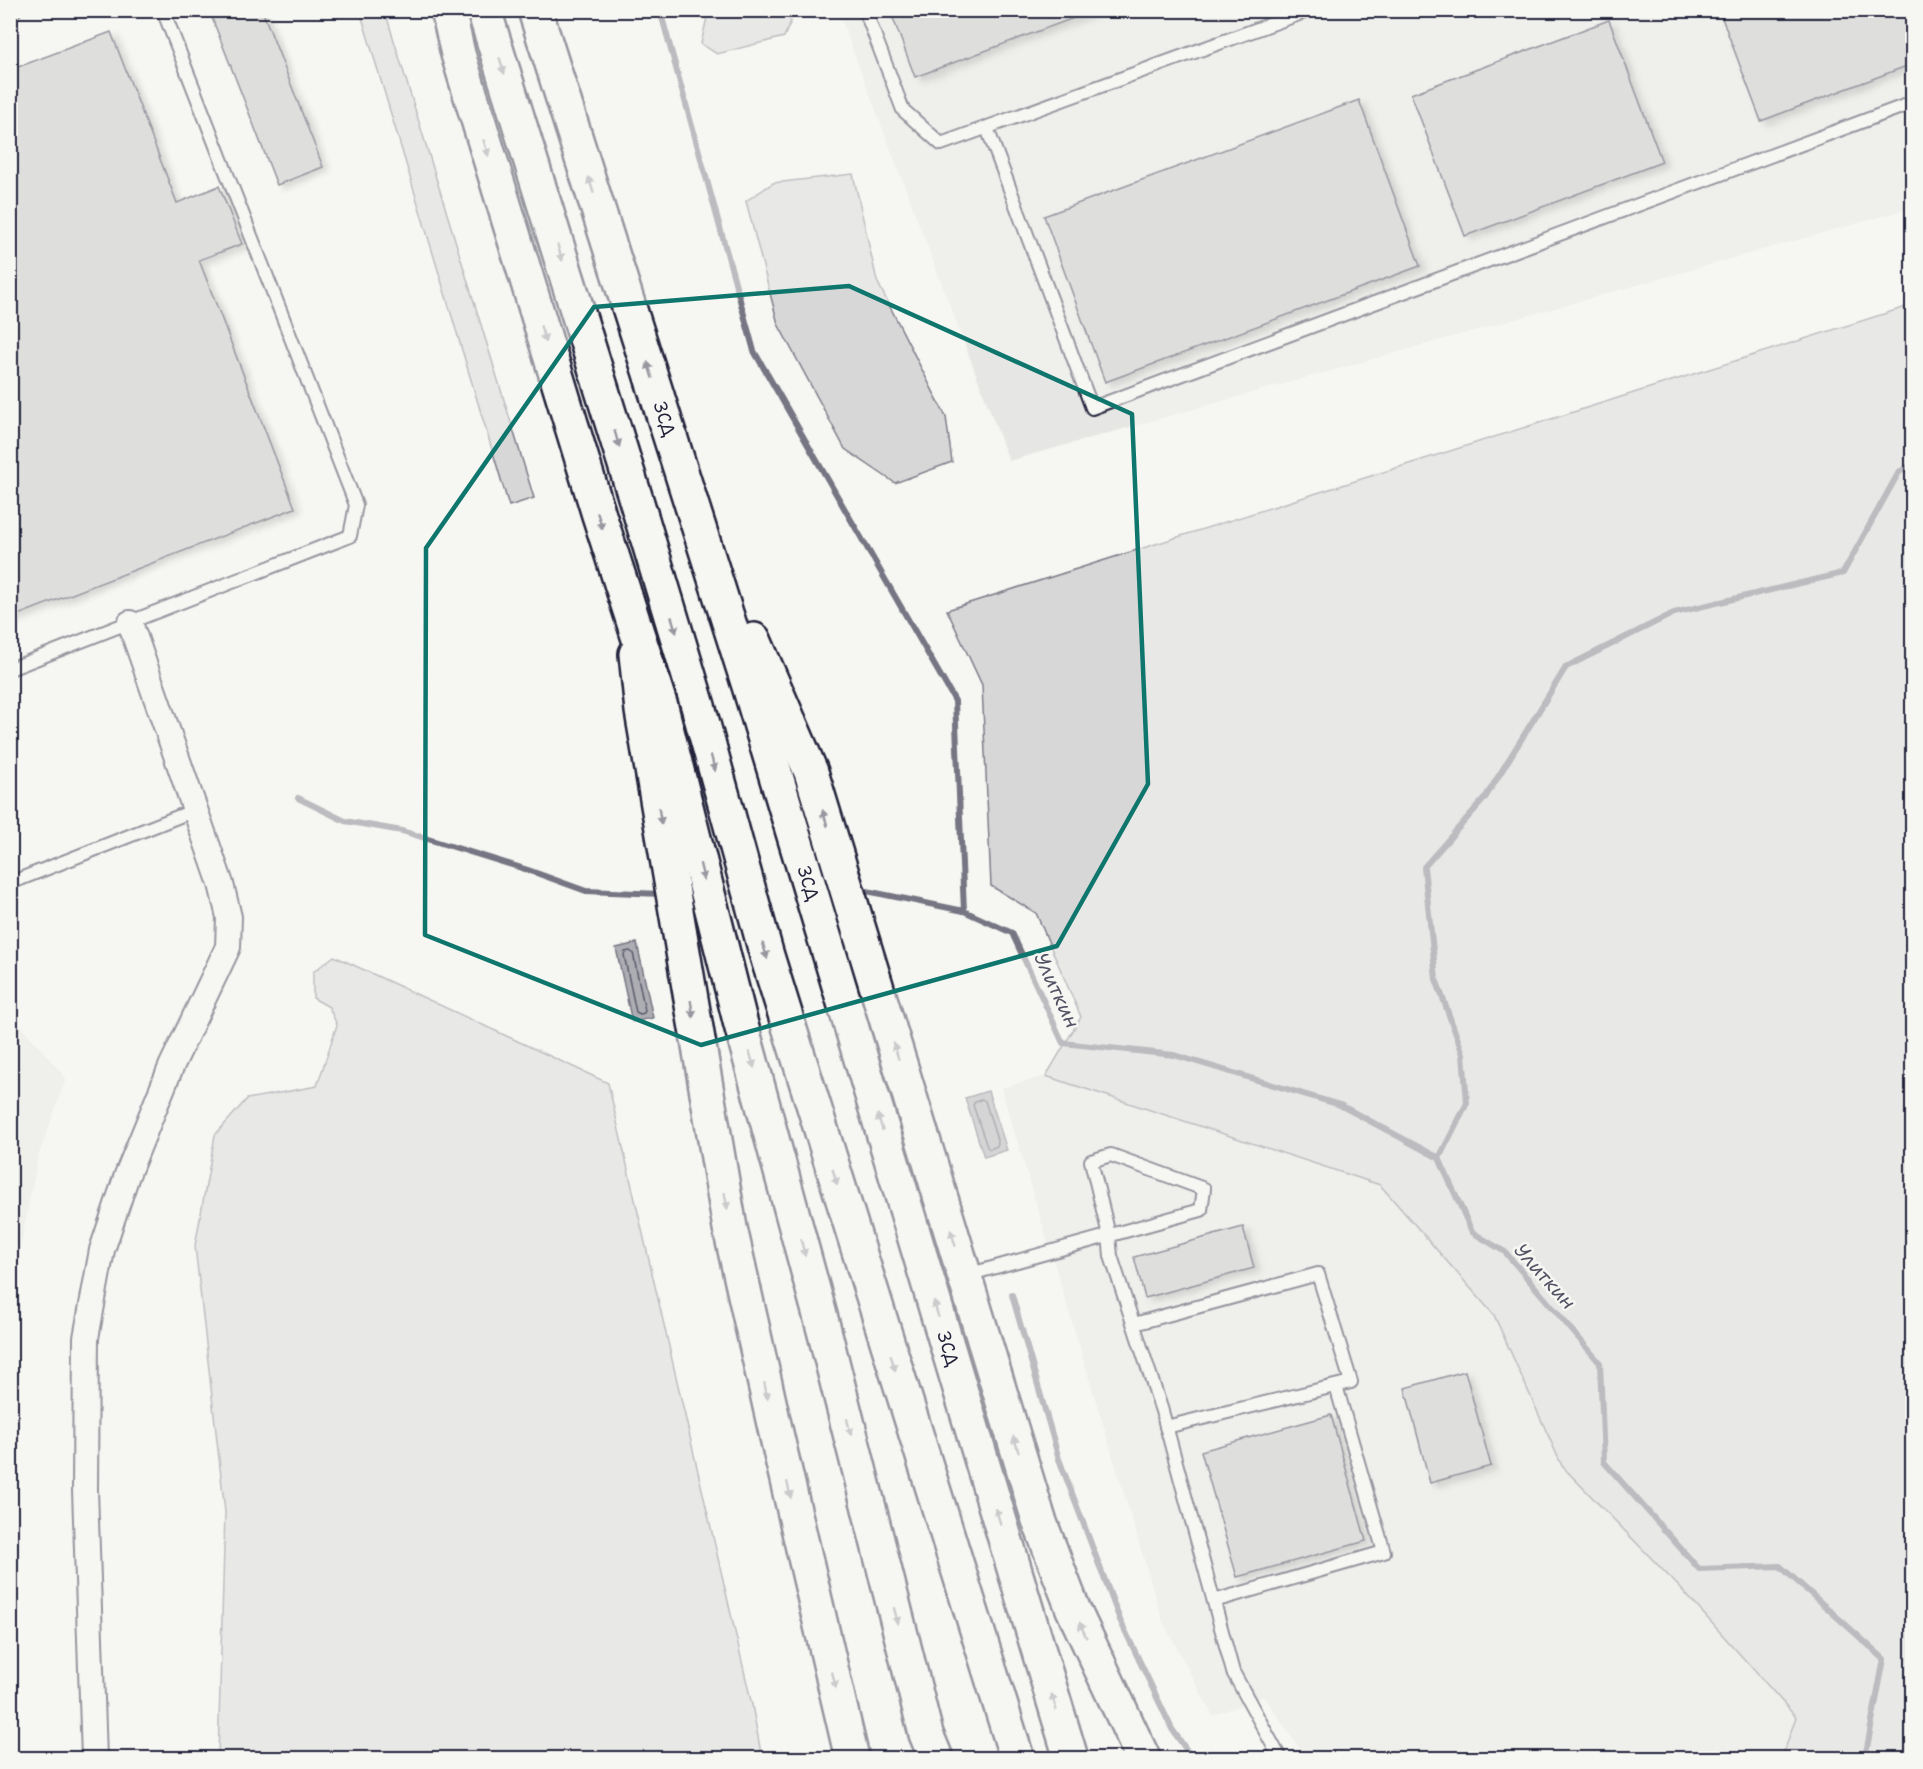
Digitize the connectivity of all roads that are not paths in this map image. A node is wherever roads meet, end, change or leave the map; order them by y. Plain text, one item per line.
1 (15, 10) edge
2 (163, 10) edge
3 (448, 10) edge
4 (484, 10) edge
5 (535, 10) edge
6 (866, 10) edge
7 (1310, 10) edge
8 (10, 12) edge
9 (1912, 103) edge
10 (987, 128) junction
11 (687, 486) junction
12 (631, 613) junction
13 (130, 623) junction
14 (10, 669) edge
15 (195, 810) junction
16 (10, 883) edge
17 (1109, 1235) junction
18 (964, 1275) junction
19 (1134, 1324) junction
20 (1336, 1386) junction
21 (1166, 1427) junction
22 (1214, 1601) junction
23 (94, 1758) edge
24 (852, 1758) edge
25 (936, 1758) edge
26 (1017, 1758) edge
27 (1071, 1758) edge
28 (1143, 1758) edge
29 (1280, 1758) edge

1 - 8 lane
2 - 13 lane
3 -> 12 main road
4 -> 26 main road
11 -> 5 main road, ЗСД
6 - 10 lane
7 - 10 lane
9 - 10 lane
18 -> 11 main road
27 -> 11 main road, ЗСД
12 -> 24 main road
12 -> 25 main road
13 - 14 lane
13 - 15 street
15 - 16 lane
15 - 23 street
17 - 17 lane
17 - 18 lane
17 - 19 lane
28 -> 18 main road
19 - 20 lane
19 - 21 lane
20 - 21 lane
20 - 22 lane
21 - 22 lane
22 - 29 lane

